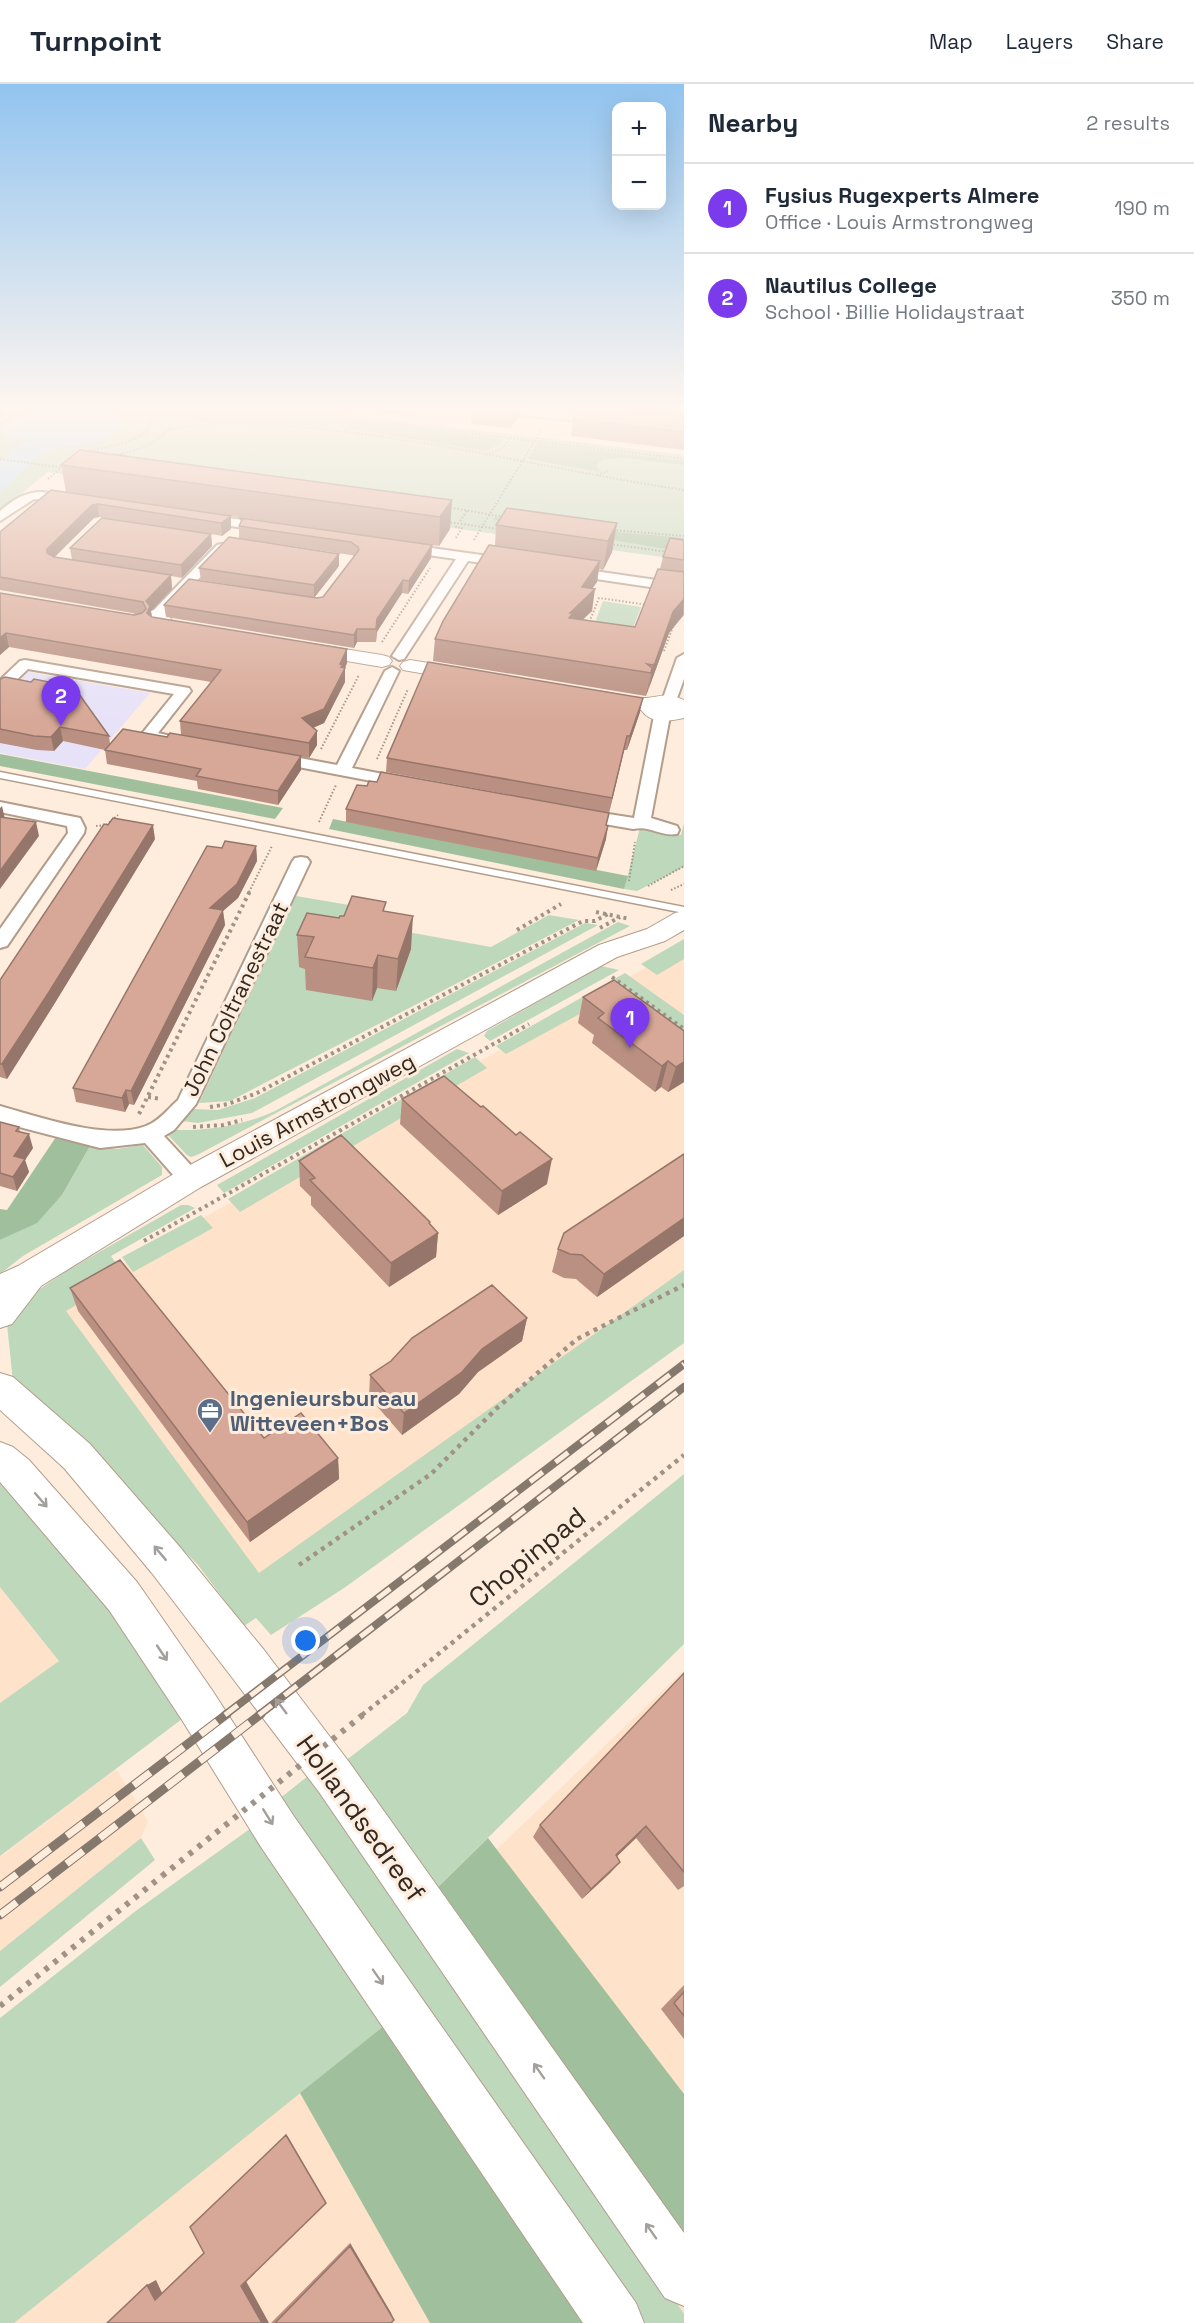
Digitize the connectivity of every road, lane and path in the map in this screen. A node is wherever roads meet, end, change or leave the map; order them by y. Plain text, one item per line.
1 (465, 513) edge
2 (481, 513) edge
3 (489, 515) junction
4 (188, 516) edge
5 (508, 518) edge
6 (460, 521) dead end
7 (447, 522) edge
8 (483, 527) junction
9 (498, 529) dead end
10 (605, 529) edge
11 (286, 531) edge
12 (234, 535) junction
13 (684, 536) edge
14 (210, 539) edge
15 (603, 543) edge
16 (386, 545) edge
17 (672, 553) edge
18 (464, 556) junction
19 (528, 566) edge
20 (550, 569) edge
21 (168, 581) edge
22 (194, 586) junction
23 (684, 588) edge
24 (408, 601) dead end
25 (433, 605) junction
26 (656, 606) edge
27 (113, 617) edge
28 (675, 620) edge
29 (159, 621) junction
30 (185, 629) edge
31 (586, 629) edge
32 (289, 646) edge
33 (664, 653) edge
34 (684, 658) edge
35 (401, 664) junction
36 (481, 677) edge
37 (0, 688) edge
38 (583, 694) edge
39 (670, 709) edge
40 (191, 744) edge
41 (255, 756) edge
42 (342, 771) junction
43 (0, 775) edge
44 (370, 776) junction
45 (426, 787) edge
46 (0, 807) edge
47 (564, 812) edge
48 (638, 823) junction
49 (671, 830) dead end
50 (312, 836) junction
51 (272, 846) dead end
52 (301, 862) dead end
53 (684, 866) edge
54 (629, 881) dead end
55 (645, 887) dead end
56 (634, 900) junction
57 (561, 904) dead end
58 (681, 910) edge
59 (518, 930) dead end
60 (0, 942) edge
61 (614, 967) junction
62 (602, 982) dead end
63 (533, 1021) dead end
64 (684, 1029) edge
65 (148, 1097) junction
66 (186, 1104) junction
67 (0, 1114) edge
68 (143, 1126) junction
69 (190, 1179) junction
70 (136, 1245) dead end
71 (15, 1282) edge
72 (684, 1285) edge
73 (0, 1314) edge
74 (0, 1388) edge
75 (684, 1455) edge
76 (0, 1459) edge
77 (299, 1565) dead end
78 (0, 2006) edge
79 (684, 2279) edge
80 (616, 2323) edge

1 - 6 path
2 - 3 path
3 - 5 path
3 - 8 path
4 - 12 street
7 - 8 path
8 - 9 path
8 - 18 path
10 - 13 path
11 - 12 street
12 - 14 street
12 - 22 street
15 - 17 path
16 - 18 street
18 - 19 street
18 - 25 street
20 - 23 street
21 - 22 street
22 - 29 street
24 - 25 path
25 - 35 street
26 - 31 path
27 - 29 main road
28 - 33 path
29 - 30 main road
32 - 35 main road
34 - 39 street
35 - 36 main road
35 - 42 street
35 - 44 path
37 - 40 street
38 - 39 main road
39 - 48 street
41 - 42 street
42 - 44 street
42 - 50 path
43 - 50 lane
44 - 45 street
46 - 60 street
47 - 48 street
48 - 49 street
48 - 54 path
50 - 56 lane
51 - 65 path, John Coltranestraat
52 - 66 street, John Coltranestraat
53 - 55 path
56 - 58 lane
56 - 66 path
57 - 59 path
58 - 61 main road, Louis Armstrongweg
61 - 62 path
61 - 64 path
61 - 69 main road, Louis Armstrongweg
63 - 70 path
65 - 66 path
65 - 68 path, John Coltranestraat
66 - 68 street, John Coltranestraat
67 - 68 street
68 - 69 street
69 - 71 main road, Louis Armstrongweg
71 - 73 main road, Louis Armstrongweg
72 - 77 path
79 -> 74 main road, Hollandsedreef
75 - 78 path, Chopinpad, bridge
76 -> 80 main road

